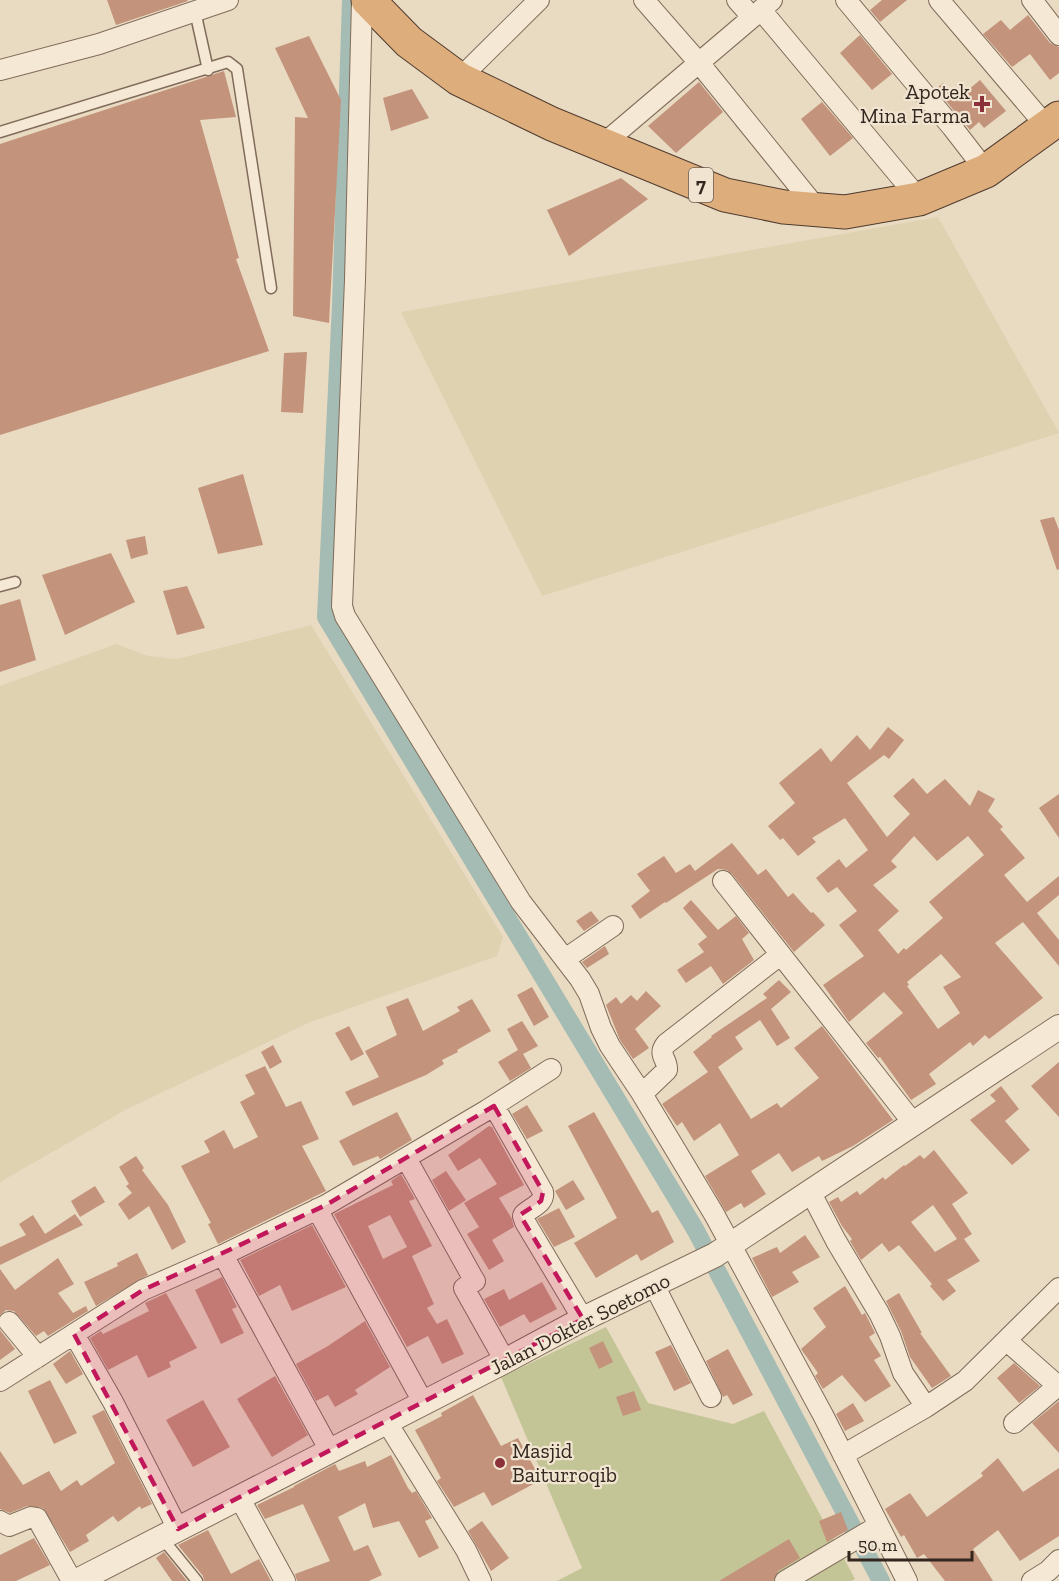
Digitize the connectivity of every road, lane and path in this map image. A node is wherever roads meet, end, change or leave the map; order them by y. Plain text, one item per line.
1 (228, 0) edge
2 (362, 0) edge
3 (368, 0) edge
4 (539, 0) edge
5 (644, 0) edge
6 (737, 0) edge
7 (846, 0) edge
8 (939, 0) edge
9 (1037, 2) edge
10 (762, 9) edge
11 (195, 12) junction
12 (1059, 35) edge
13 (700, 64) junction
14 (0, 70) edge
15 (208, 70) junction
16 (459, 79) junction
17 (1053, 123) edge
18 (0, 132) edge
19 (602, 145) junction
20 (986, 171) junction
21 (919, 199) junction
22 (818, 210) junction
23 (271, 288) dead end
24 (15, 582) dead end
25 (0, 586) edge
26 (723, 881) dead end
27 (613, 926) dead end
28 (780, 955) junction
29 (565, 960) junction
30 (1059, 1027) edge
31 (551, 1069) dead end
32 (642, 1094) junction
33 (494, 1106) junction
34 (914, 1124) junction
35 (406, 1158) junction
36 (811, 1193) junction
37 (317, 1209) junction
38 (723, 1251) junction
39 (223, 1255) junction
40 (654, 1285) junction
41 (1059, 1288) edge
42 (583, 1319) junction
43 (9, 1322) dead end
44 (74, 1334) junction
45 (1006, 1341) junction
46 (38, 1357) junction
47 (505, 1361) junction
48 (0, 1381) edge
49 (1058, 1386) edge
50 (711, 1397) dead end
51 (423, 1402) junction
52 (926, 1407) junction
53 (386, 1422) junction
54 (1014, 1423) dead end
55 (330, 1451) junction
56 (843, 1455) junction
57 (239, 1497) junction
58 (0, 1521) edge
59 (867, 1532) junction
60 (170, 1533) junction
61 (1059, 1560) edge
62 (72, 1581) edge
63 (77, 1581) edge
64 (197, 1581) edge
65 (285, 1581) edge
66 (481, 1581) edge
67 (785, 1581) edge
68 (907, 1581) edge
69 (1032, 1581) edge

1 - 11 street
2 - 29 street
3 - 16 highway, 7
4 - 16 street
5 - 13 street
6 - 10 street
7 - 20 street
8 - 17 street
9 - 12 street
10 - 13 street
10 - 21 street
11 - 14 street
11 - 15 lane
13 - 19 street
13 - 22 street
15 - 18 lane
15 - 23 lane
16 - 19 highway, 7
17 - 20 highway, 7
19 - 22 highway, 7
20 - 21 highway, 7
21 - 22 highway, 7
24 - 25 lane
26 - 28 street
27 - 29 street
28 - 32 street
28 - 34 street
29 - 32 street
30 - 34 street, Jalan Dokter Soetomo
31 - 33 street
32 - 38 street
33 - 35 street
33 - 42 street
34 - 36 street, Jalan Dokter Soetomo
35 - 37 street
35 - 47 street
36 - 38 street, Jalan Dokter Soetomo
36 - 52 street
37 - 39 street
37 - 51 street
38 - 40 street, Jalan Dokter Soetomo
38 - 56 street
39 - 44 street
39 - 55 street
40 - 42 street, Jalan Dokter Soetomo
40 - 50 street
41 - 45 street
42 - 47 street, Jalan Dokter Soetomo
43 - 46 street
44 - 46 street
44 - 60 street
45 - 49 street
45 - 52 street
46 - 48 street
47 - 51 street, Jalan Dokter Soetomo
49 - 54 street
51 - 53 street, Jalan Dokter Soetomo
52 - 56 street
53 - 55 street, Jalan Dokter Soetomo
53 - 66 street
55 - 57 street, Jalan Dokter Soetomo
56 - 59 street
57 - 60 street, Jalan Dokter Soetomo
57 - 65 street
58 - 62 street
59 - 67 street
59 - 68 street
60 - 63 street, Jalan Dokter Soetomo
60 - 64 lane
61 - 69 street

